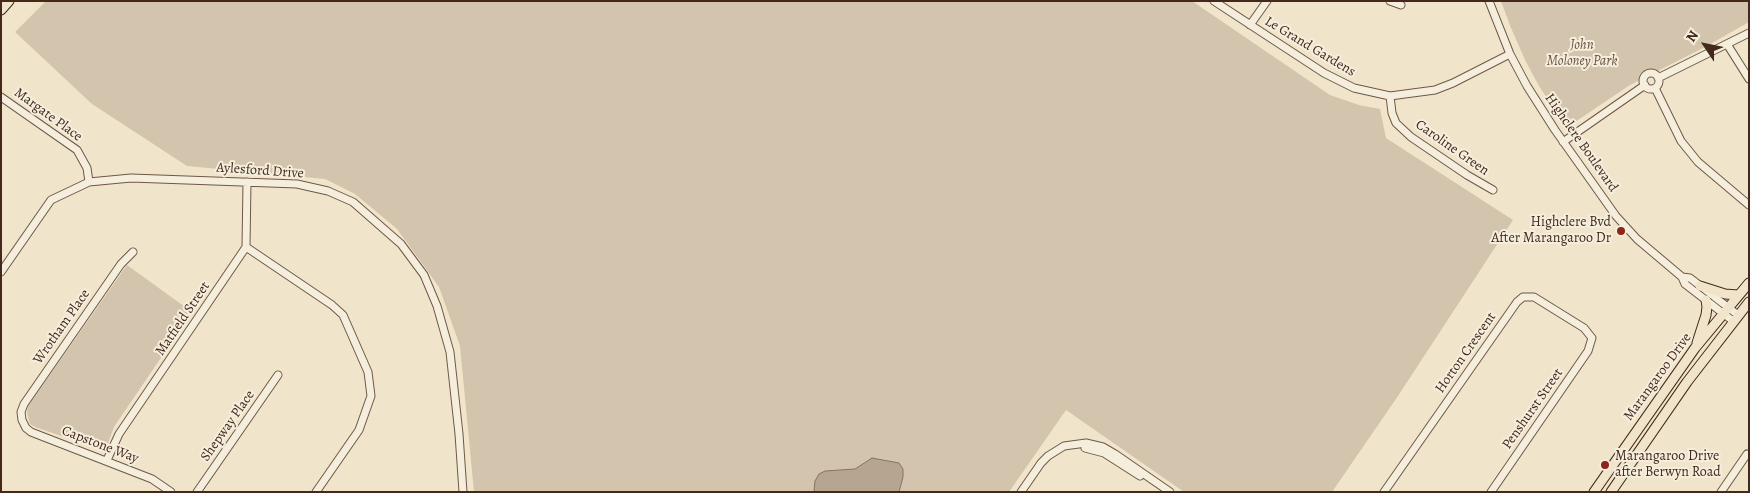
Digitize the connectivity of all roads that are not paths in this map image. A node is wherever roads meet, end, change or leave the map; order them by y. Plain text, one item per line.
1 (9, 1) edge
2 (1214, 1) edge
3 (1267, 1) edge
4 (1390, 1) edge
5 (1489, 1) edge
6 (1401, 4) dead end
7 (1, 10) edge
8 (1250, 25) junction
9 (1749, 33) edge
10 (1727, 44) junction
11 (1510, 54) junction
12 (1658, 78) junction
13 (1749, 79) edge
14 (1645, 86) junction
15 (1655, 88) junction
16 (1390, 96) junction
17 (1, 97) edge
18 (1563, 142) junction
19 (90, 182) junction
20 (247, 182) junction
21 (1492, 190) dead end
22 (1749, 205) edge
23 (246, 247) junction
24 (133, 252) dead end
25 (1, 272) edge
26 (1682, 277) junction
27 (1749, 283) edge
28 (1700, 286) junction
29 (1738, 295) junction
30 (1706, 300) junction
31 (1749, 302) edge
32 (1725, 310) junction
33 (1735, 318) junction
34 (1592, 338) joint
35 (1696, 348) junction
36 (278, 375) dead end
37 (22, 420) joint
38 (1749, 455) edge
39 (107, 460) junction
40 (172, 492) edge
41 (197, 492) edge
42 (316, 492) edge
43 (463, 492) edge
44 (1021, 492) edge
45 (1027, 492) edge
46 (1163, 492) edge
47 (1170, 492) edge
48 (1384, 492) edge
49 (1491, 492) edge
50 (1594, 492) edge
51 (1611, 492) edge
52 (1721, 492) edge

1 - 7 main road
2 - 8 street, Le Grand Gardens
3 - 8 street
4 - 6 street
5 - 11 street, Highclere Boulevard
8 - 16 street, Le Grand Gardens
9 - 10 street
10 - 12 street
10 - 13 street
11 - 16 street, Le Grand Gardens
11 - 18 street, Highclere Boulevard
12 - 14 street
12 - 15 street
14 - 15 street
14 - 18 street
15 - 22 street
16 - 21 street, Caroline Green
17 - 19 street, Margate Place
18 - 26 street, Highclere Boulevard
19 - 20 street, Aylesford Drive
19 - 25 street, Aylesford Drive
20 - 23 street
20 - 43 street, Aylesford Drive
23 - 39 street, Matfield Street
23 - 42 street
24 - 37 street, Wrotham Place
26 - 28 street, Highclere Boulevard
26 - 30 street, Highclere Boulevard
27 - 29 main road, Marangaroo Drive
28 - 29 main road
28 - 32 street, Highclere Boulevard
29 - 32 main road, Marangaroo Drive
30 - 32 street, Highclere Boulevard
30 - 35 main road
31 - 33 main road, Marangaroo Drive
32 - 33 street, Highclere Boulevard
32 - 35 main road, Marangaroo Drive
33 - 51 main road, Marangaroo Drive
34 - 48 street, Horton Crescent
34 - 49 street, Penshurst Street
35 - 50 main road, Marangaroo Drive
36 - 41 street, Shepway Place
37 - 39 street, Capstone Way
38 - 52 street
39 - 40 street, Capstone Way
44 - 47 street
45 - 46 street

